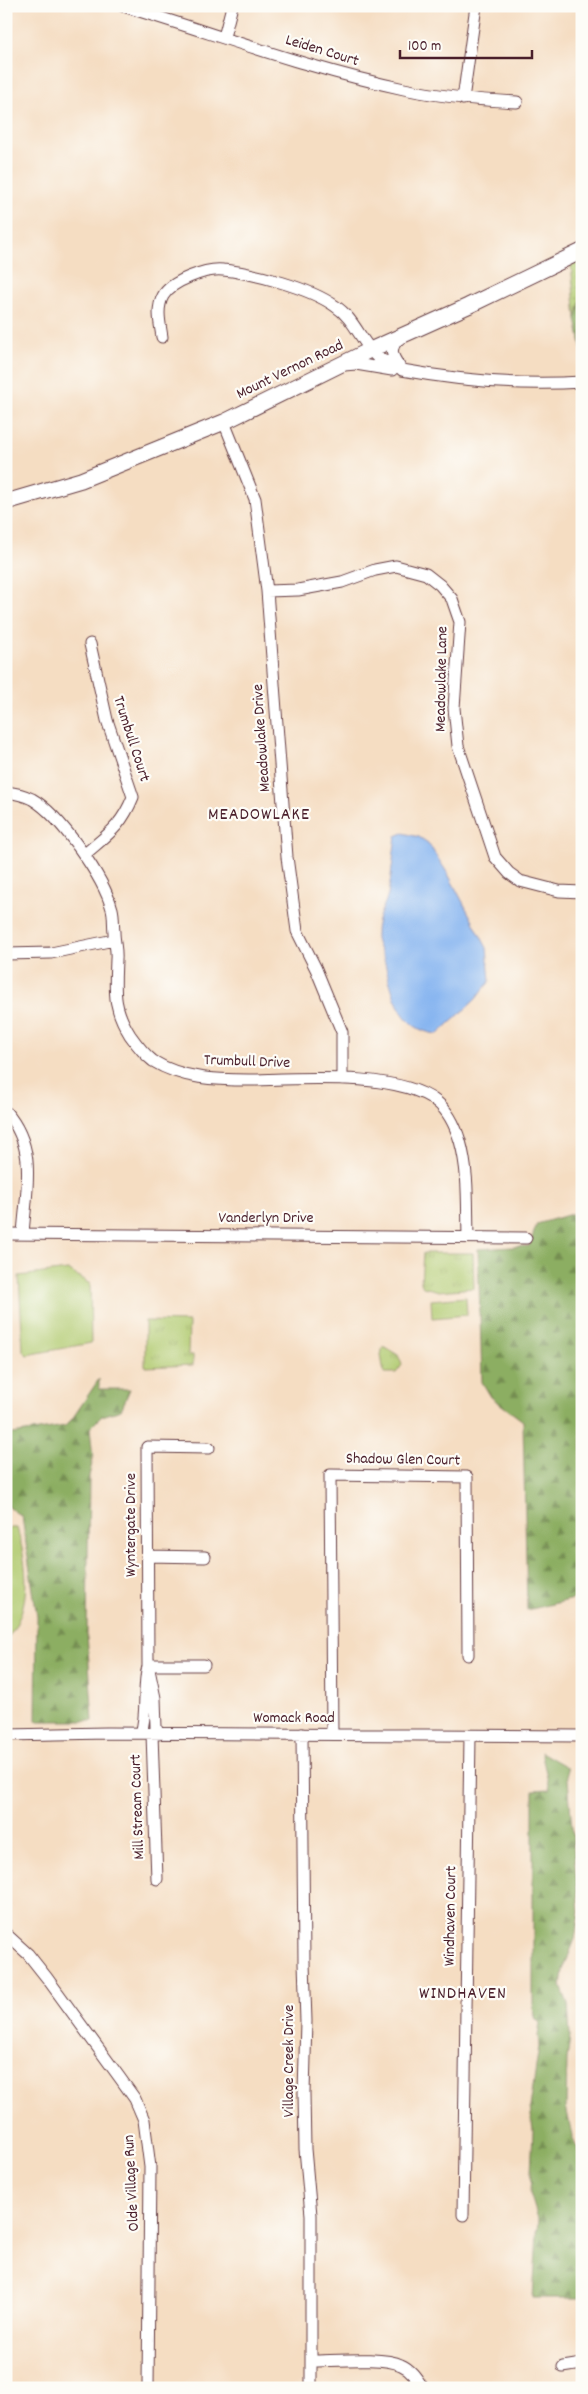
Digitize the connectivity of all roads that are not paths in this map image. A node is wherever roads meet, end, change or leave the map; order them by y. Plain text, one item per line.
1 (123, 6) edge
2 (232, 6) edge
3 (476, 6) edge
4 (224, 36) junction
5 (463, 98) junction
6 (516, 102) dead end
7 (582, 251) edge
8 (162, 337) dead end
9 (398, 339) junction
10 (370, 350) junction
11 (337, 366) junction
12 (400, 368) junction
13 (582, 382) edge
14 (224, 422) junction
15 (6, 502) edge
16 (267, 591) junction
17 (90, 644) dead end
18 (6, 792) edge
19 (84, 855) junction
20 (582, 892) edge
21 (114, 940) junction
22 (6, 954) edge
23 (342, 1079) junction
24 (6, 1112) edge
25 (6, 1234) edge
26 (23, 1234) junction
27 (468, 1236) junction
28 (526, 1238) dead end
29 (208, 1448) dead end
30 (147, 1556) junction
31 (205, 1557) dead end
32 (468, 1655) dead end
33 (148, 1665) junction
34 (204, 1665) dead end
35 (149, 1716) junction
36 (151, 1734) junction
37 (302, 1734) junction
38 (332, 1734) junction
39 (6, 1735) edge
40 (470, 1736) junction
41 (582, 1736) edge
42 (156, 1879) dead end
43 (6, 1934) edge
44 (463, 2215) dead end
45 (311, 2361) junction
46 (582, 2364) edge
47 (563, 2367) dead end
48 (148, 2388) edge
49 (311, 2388) edge
50 (423, 2388) edge

1 - 4 street, Leiden Court
2 - 4 street
3 - 5 street
4 - 5 street, Leiden Court
5 - 6 street, Leiden Court
7 - 9 main road, Mount Vernon Road
8 - 10 street
9 - 10 main road, Mount Vernon Road
9 - 12 street
10 - 11 main road, Mount Vernon Road
10 - 12 street
11 - 12 street
11 - 14 main road, Mount Vernon Road
12 - 13 street
14 - 15 main road, Mount Vernon Road
14 - 16 street, Meadowlake Drive
16 - 20 street, Meadowlake Lane
16 - 23 street, Meadowlake Drive
17 - 19 street, Trumbull Court
18 - 19 street, Trumbull Drive
19 - 21 street, Trumbull Drive
21 - 22 street
21 - 23 street, Trumbull Drive
23 - 27 street, Trumbull Drive
24 - 26 street
25 - 26 street, Vanderlyn Drive
26 - 27 street, Vanderlyn Drive
27 - 28 street, Vanderlyn Drive
29 - 30 street, Wyntergate Drive
30 - 31 street
30 - 33 street, Wyntergate Drive
32 - 38 street, Shadow Glen Court
33 - 34 street
33 - 35 street, Wyntergate Drive
35 - 36 street, Wyntergate Drive
35 - 36 street, Wyntergate Drive
36 - 37 street, Womack Road
36 - 39 street, Womack Road
36 - 42 street, Mill Stream Court
37 - 38 street, Womack Road
37 - 45 street, Village Creek Drive
38 - 40 street, Womack Road
40 - 41 street, Womack Road
40 - 44 street, Windhaven Court
43 - 48 street, Olde Village Run
45 - 49 street, Village Creek Drive
45 - 50 street
46 - 47 street

